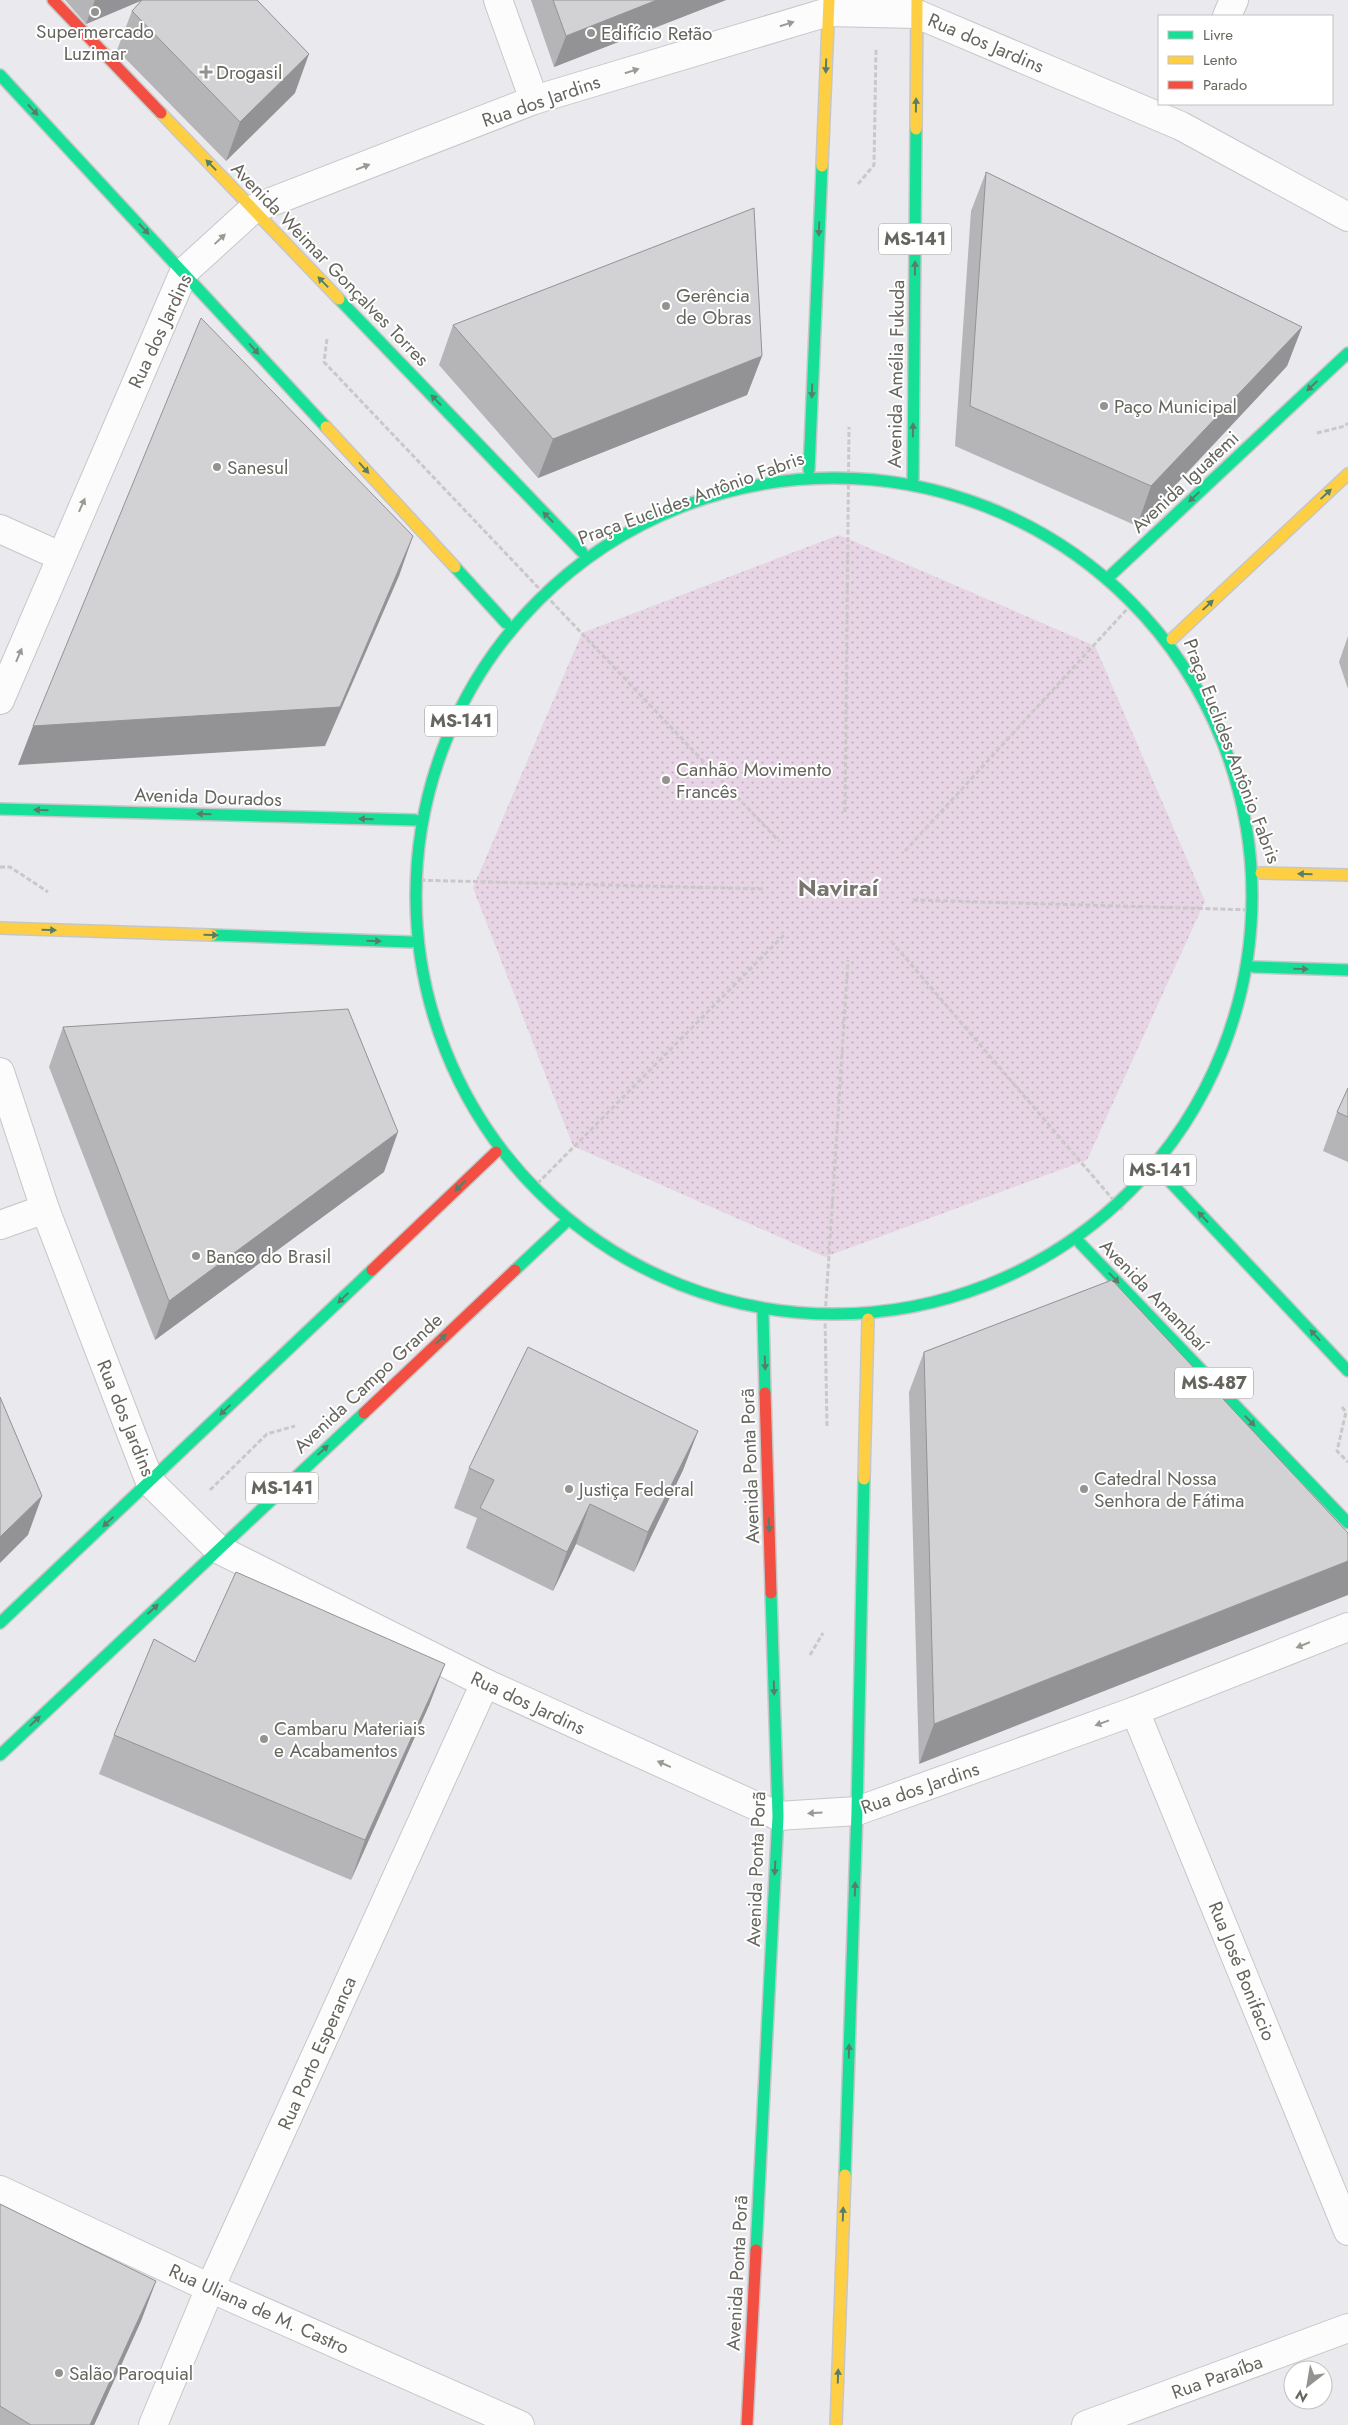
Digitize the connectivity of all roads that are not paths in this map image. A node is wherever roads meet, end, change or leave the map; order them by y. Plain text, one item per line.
1 (53, 0) edge
2 (498, 0) edge
3 (1234, 0) edge
4 (828, 6) edge
5 (917, 7) edge
6 (1227, 15) edge
7 (0, 75) edge
8 (534, 100) junction
9 (1158, 104) edge
10 (1161, 105) edge
11 (1186, 115) edge
12 (253, 209) junction
13 (1348, 217) edge
14 (184, 272) junction
15 (1348, 353) edge
16 (809, 470) junction
17 (1348, 474) edge
18 (913, 479) junction
19 (0, 529) edge
20 (582, 552) junction
21 (60, 556) junction
22 (1111, 575) junction
23 (506, 623) junction
24 (1172, 639) junction
25 (0, 700) edge
26 (0, 809) edge
27 (415, 820) junction
28 (1261, 873) junction
29 (1348, 875) edge
30 (0, 928) edge
31 (411, 942) junction
32 (1254, 967) junction
33 (1348, 970) edge
34 (0, 1072) edge
35 (496, 1152) junction
36 (1160, 1171) junction
37 (45, 1209) junction
38 (565, 1223) junction
39 (0, 1225) edge
40 (1080, 1243) junction
41 (763, 1314) junction
42 (868, 1319) junction
43 (1348, 1371) edge
44 (150, 1482) junction
45 (1348, 1523) edge
46 (218, 1549) junction
47 (0, 1623) edge
48 (1348, 1627) edge
49 (485, 1683) junction
50 (1135, 1711) junction
51 (0, 1755) edge
52 (857, 1811) junction
53 (778, 1816) junction
54 (0, 2190) edge
55 (1348, 2231) edge
56 (210, 2288) junction
57 (1348, 2328) edge
58 (153, 2425) edge
59 (520, 2425) edge
60 (747, 2425) edge
61 (836, 2425) edge
62 (1086, 2425) edge

12 -> 1 main road, Avenida Weimar Gonçalves Torres
2 - 8 street
3 - 6 street
4 - 5 street, Rua dos Jardins
8 -> 4 street, Rua dos Jardins
4 -> 16 main road
5 - 9 street, Rua dos Jardins
18 -> 5 main road, Avenida Amélia Fukuda / MS-141
7 -> 14 main road
12 -> 8 street, Rua dos Jardins
10 - 11 street, Rua dos Jardins
11 - 13 street, Rua dos Jardins
14 -> 12 street, Rua dos Jardins
20 -> 12 main road, Avenida Weimar Gonçalves Torres
21 -> 14 street, Rua dos Jardins
14 -> 23 main road
15 -> 22 main road, Avenida Iguatemi
16 - 18 main road, Praça Euclides Antônio Fabris / MS-141
16 - 20 main road, Praça Euclides Antônio Fabris / MS-141
24 -> 17 main road
18 - 22 main road, Praça Euclides Antônio Fabris / MS-141
19 - 21 street
20 - 23 main road, Praça Euclides Antônio Fabris / MS-141
25 -> 21 street, Rua dos Jardins
22 - 24 main road, Praça Euclides Antônio Fabris / MS-141
23 - 27 main road, Praça Euclides Antônio Fabris / MS-141
24 - 28 main road, Praça Euclides Antônio Fabris / MS-141
27 -> 26 main road, Avenida Dourados
27 - 31 main road, Praça Euclides Antônio Fabris / MS-141
29 -> 28 main road
28 - 32 main road, Praça Euclides Antônio Fabris / MS-141
30 -> 31 main road
31 - 35 main road, Praça Euclides Antônio Fabris / MS-141
32 -> 33 main road
32 - 36 main road, Praça Euclides Antônio Fabris / MS-141
34 - 37 street, Rua dos Jardins
35 - 38 main road, Praça Euclides Antônio Fabris / MS-141
35 -> 44 main road
36 - 40 main road, Praça Euclides Antônio Fabris / MS-141
43 -> 36 main road
37 - 39 street
37 - 44 street, Rua dos Jardins
38 - 41 main road, Praça Euclides Antônio Fabris / MS-141
46 -> 38 main road, Avenida Campo Grande / MS-141
40 - 42 main road, Praça Euclides Antônio Fabris / MS-141
40 -> 45 main road, Avenida Amambaí / MS-487
41 - 42 main road, Praça Euclides Antônio Fabris / MS-141
41 -> 53 main road, Avenida Ponta Porã
42 - 52 main road
44 - 46 street, Rua dos Jardins
44 -> 47 main road
46 - 49 street, Rua dos Jardins
51 -> 46 main road, Avenida Campo Grande / MS-141
48 -> 50 street, Rua dos Jardins
53 -> 49 street, Rua dos Jardins
49 - 56 street, Rua Porto Esperanca
50 -> 52 street, Rua dos Jardins
50 - 55 street, Rua José Bonifacio
52 -> 53 street, Rua dos Jardins
61 -> 52 main road
53 -> 60 main road, Avenida Ponta Porã
54 - 56 street, Rua Uliana de M. Castro
56 - 58 street, Rua Porto Esperanca
56 - 59 street, Rua Uliana de M. Castro
57 - 62 street, Rua Paraíba

